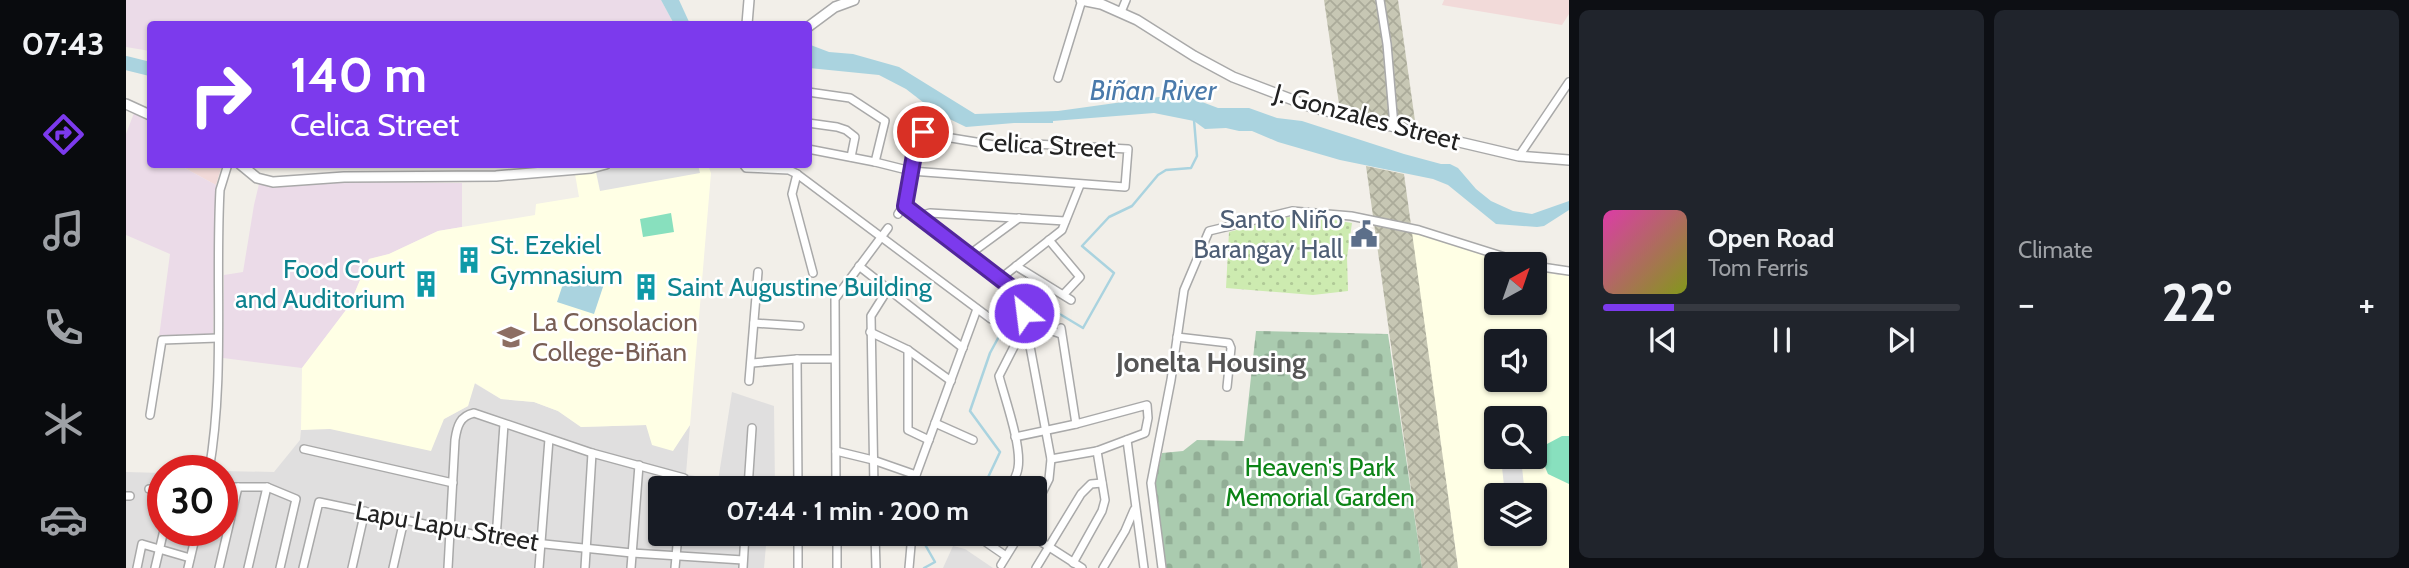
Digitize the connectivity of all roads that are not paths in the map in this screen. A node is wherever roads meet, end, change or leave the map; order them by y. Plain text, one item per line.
1 (749, 0) edge
2 (854, 0) edge
3 (1081, 0) edge
4 (1126, 0) edge
5 (1380, 0) edge
6 (1098, 2) edge
7 (1121, 12) junction
8 (747, 21) edge
9 (812, 24) edge
10 (1058, 78) dead end
11 (1569, 82) edge
12 (812, 93) edge
13 (126, 104) edge
14 (147, 114) edge
15 (812, 123) edge
16 (1394, 126) junction
17 (812, 150) edge
18 (1519, 156) junction
19 (851, 157) junction
20 (1569, 160) edge
21 (875, 162) junction
22 (227, 168) edge
23 (245, 168) edge
24 (591, 168) edge
25 (746, 168) edge
26 (911, 171) junction
27 (797, 174) junction
28 (1080, 185) junction
29 (905, 206) junction
30 (898, 214) dead end
31 (919, 216) junction
32 (1020, 218) junction
33 (1065, 221) junction
34 (888, 228) dead end
35 (881, 236) junction
36 (1049, 240) junction
37 (1489, 252) edge
38 (970, 254) junction
39 (859, 266) junction
40 (1016, 266) junction
41 (1547, 268) edge
42 (1569, 271) edge
43 (758, 272) dead end
44 (813, 273) dead end
45 (1001, 278) junction
46 (888, 289) junction
47 (977, 309) junction
48 (991, 319) dead end
49 (1027, 322) junction
50 (754, 323) junction
51 (800, 326) dead end
52 (870, 332) junction
53 (1177, 337) junction
54 (218, 338) junction
55 (963, 348) junction
56 (908, 350) junction
57 (797, 359) junction
58 (835, 359) junction
59 (752, 363) junction
60 (749, 381) dead end
61 (951, 382) junction
62 (1227, 387) dead end
63 (150, 415) dead end
64 (935, 423) junction
65 (504, 424) junction
66 (1076, 424) junction
67 (752, 428) dead end
68 (1046, 431) junction
69 (1015, 437) junction
70 (548, 439) junction
71 (929, 440) junction
72 (973, 440) dead end
73 (1128, 440) junction
74 (304, 449) dead end
75 (836, 451) junction
76 (1097, 451) junction
77 (592, 453) junction
78 (212, 455) edge
79 (1051, 459) junction
80 (873, 460) junction
81 (639, 465) junction
82 (916, 475) joint
83 (677, 476) edge
84 (749, 476) edge
85 (798, 476) edge
86 (836, 476) edge
87 (874, 476) edge
88 (1015, 476) edge
89 (1102, 482) junction
90 (453, 483) junction
91 (1047, 483) edge
92 (238, 487) edge
93 (267, 487) junction
94 (1135, 509) junction
95 (365, 511) junction
96 (404, 520) junction
97 (451, 531) junction
98 (496, 540) junction
99 (541, 544) junction
100 (161, 546) edge
101 (193, 546) edge
102 (224, 546) edge
103 (677, 546) edge
104 (744, 546) edge
105 (798, 546) edge
106 (836, 546) edge
107 (875, 546) edge
108 (911, 546) edge
109 (992, 546) edge
110 (1012, 546) edge
111 (1049, 547) junction
112 (586, 548) junction
113 (160, 550) junction
114 (632, 553) junction
115 (676, 556) junction
116 (1006, 556) junction
117 (190, 558) junction
118 (1073, 563) junction
119 (743, 564) edge
120 (1001, 565) dead end
121 (137, 568) edge
122 (155, 568) edge
123 (188, 568) edge
124 (219, 568) edge
125 (248, 568) edge
126 (280, 568) edge
127 (303, 568) edge
128 (352, 568) edge
129 (393, 568) edge
130 (448, 568) edge
131 (539, 568) edge
132 (585, 568) edge
133 (631, 568) edge
134 (675, 568) edge
135 (798, 568) edge
136 (837, 568) edge
137 (876, 568) edge
138 (909, 568) edge
139 (1036, 568) edge
140 (1082, 568) edge
141 (1103, 568) edge
142 (1144, 568) edge
143 (1162, 568) edge

1 - 8 street
2 - 9 street
3 - 6 street, J. Gonzales Street
3 - 10 street
4 - 7 street
5 - 16 street
6 - 7 street, J. Gonzales Street
7 - 16 street, J. Gonzales Street
11 - 18 street
12 - 21 street
13 - 14 street
15 - 19 street
16 - 18 street, J. Gonzales Street
17 - 19 street
18 - 20 street, J. Gonzales Street
19 - 21 street
21 - 26 street
22 - 54 street
23 - 24 street
25 - 27 street
26 - 28 street
26 - 28 street, Celica Street
26 - 29 street, Celica Street
27 - 35 street
27 - 44 street
28 - 33 street
29 - 30 street
29 - 31 street
31 - 32 street
31 - 38 street
32 - 33 street
32 - 38 street
33 - 36 street
34 - 35 street
35 - 39 street
35 - 47 street
36 - 40 street
36 - 40 street
37 - 53 street
38 - 45 street
39 - 46 street
39 - 58 street
40 - 45 street
41 - 42 street
43 - 50 street
45 - 49 street
46 - 52 street
46 - 55 street
47 - 48 street
47 - 55 street
49 - 66 street
49 - 68 street
49 - 69 street
50 - 51 street
50 - 59 street
52 - 56 street
52 - 80 street
53 - 62 street
53 - 143 street
54 - 63 street
54 - 78 street
55 - 61 street
56 - 61 street
56 - 71 street
57 - 58 street
57 - 59 street
57 - 85 street
58 - 75 street
59 - 60 street
61 - 64 street
64 - 71 street
64 - 72 street
65 - 70 street
65 - 90 street
65 - 98 street
66 - 68 street
66 - 73 street
67 - 84 street
68 - 69 street
68 - 79 street
69 - 88 street
70 - 77 street
70 - 99 street
71 - 82 street
73 - 76 street
73 - 94 street
74 - 90 street
75 - 80 street
75 - 86 street
76 - 79 street
76 - 89 street
77 - 81 street
77 - 112 street
79 - 91 street
80 - 82 street
80 - 87 street
81 - 83 street
81 - 114 street
89 - 111 street
89 - 118 street
90 - 97 street
92 - 93 street
93 - 125 street
93 - 126 street
94 - 141 street
94 - 142 street
95 - 96 street, Lapu Lapu Street
95 - 127 street, Lapu Lapu Street
95 - 128 street
96 - 97 street, Lapu Lapu Street
96 - 129 street
97 - 98 street, Lapu Lapu Street
97 - 130 street
98 - 99 street, Lapu Lapu Street
99 - 112 street, Lapu Lapu Street
99 - 131 street
100 - 113 street
101 - 117 street
102 - 124 street
103 - 115 street
104 - 119 street
105 - 135 street
106 - 136 street
107 - 137 street
108 - 138 street
109 - 116 street
110 - 116 street
111 - 118 street
111 - 139 street
112 - 114 street, Lapu Lapu Street
112 - 132 street
113 - 117 street
113 - 121 street
113 - 122 street
114 - 115 street, Lapu Lapu Street
114 - 133 street
115 - 119 street, Lapu Lapu Street
115 - 134 street
116 - 120 street
117 - 123 street
118 - 140 street

